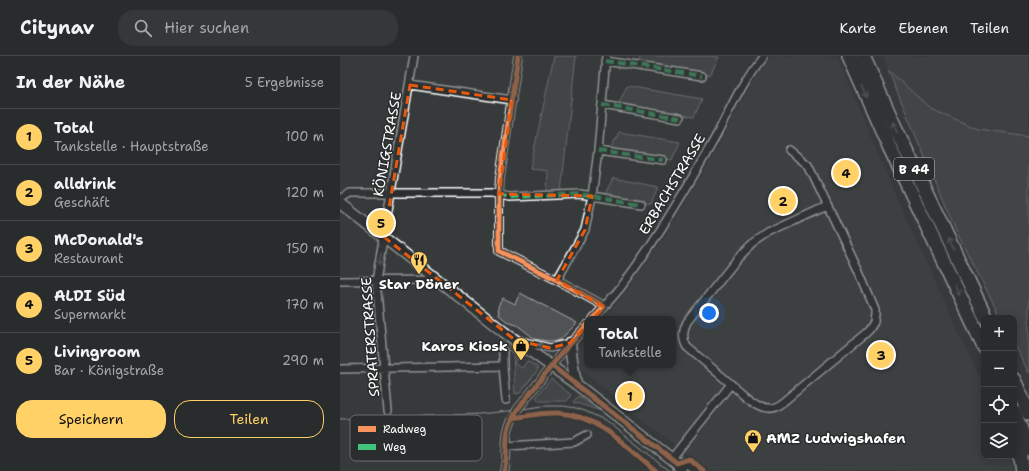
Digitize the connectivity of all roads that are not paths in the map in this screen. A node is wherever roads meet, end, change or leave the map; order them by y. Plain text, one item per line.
1 (414, 56) edge
2 (518, 56) edge
3 (762, 56) edge
4 (849, 56) edge
5 (863, 56) edge
6 (606, 58) edge
7 (702, 76) dead end
8 (410, 85) junction
9 (512, 100) junction
10 (602, 105) junction
11 (680, 118) dead end
12 (789, 150) dead end
13 (598, 151) junction
14 (663, 160) dead end
15 (392, 194) junction
16 (499, 194) junction
17 (592, 196) junction
18 (340, 199) edge
19 (340, 203) edge
20 (641, 204) dead end
21 (827, 206) junction
22 (384, 237) junction
23 (434, 276) junction
24 (557, 280) junction
25 (340, 281) edge
26 (376, 281) junction
27 (604, 307) junction
28 (985, 315) edge
29 (595, 316) edge
30 (584, 328) edge
31 (515, 340) junction
32 (981, 341) edge
33 (570, 343) junction
34 (503, 351) dead end
35 (504, 366) junction
36 (552, 366) junction
37 (384, 368) junction
38 (340, 369) edge
39 (1017, 379) edge
40 (576, 384) junction
41 (731, 384) junction
42 (1017, 385) edge
43 (1029, 392) edge
44 (506, 400) dead end
45 (388, 411) dead end
46 (1029, 414) edge
47 (1017, 419) edge
48 (587, 435) dead end
49 (1017, 441) edge
50 (507, 446) junction
51 (1029, 449) edge
52 (677, 464) edge
53 (504, 471) edge
54 (698, 471) edge
55 (1022, 471) edge

1 - 8 street, KÖNIGSTRASSE
2 - 9 street
3 - 27 street, ERBACHSTRASSE
4 -> 32 highway, B 44
28 -> 5 highway, B 44
6 - 7 street
6 - 10 street
8 - 9 street
8 - 15 street, KÖNIGSTRASSE
9 - 16 street
10 - 11 street
10 - 13 street
12 - 21 street
13 - 14 street
13 - 17 street
15 - 16 street
15 - 18 street
15 - 22 street, KÖNIGSTRASSE
16 - 17 street
16 - 24 street
17 - 20 street
17 - 24 street
19 - 22 main road
21 - 41 street
21 - 41 street
22 - 23 main road
22 -> 26 street, SPRATERSTRASSE
23 - 26 street
23 - 31 main road
24 - 27 street
25 - 26 street
26 - 37 street, SPRATERSTRASSE
27 - 29 street, ERBACHSTRASSE
30 - 33 street
33 -> 31 street
31 - 36 main road
33 - 36 street
33 - 40 main road
34 - 35 street
35 - 37 street
35 - 44 street
36 - 40 main road
36 - 50 street
37 - 38 street
37 - 45 street, SPRATERSTRASSE
39 - 43 highway
40 - 52 main road
41 - 52 street
42 - 46 highway
47 - 51 highway
48 - 50 street
49 - 55 highway
50 - 53 street
52 - 54 main road

